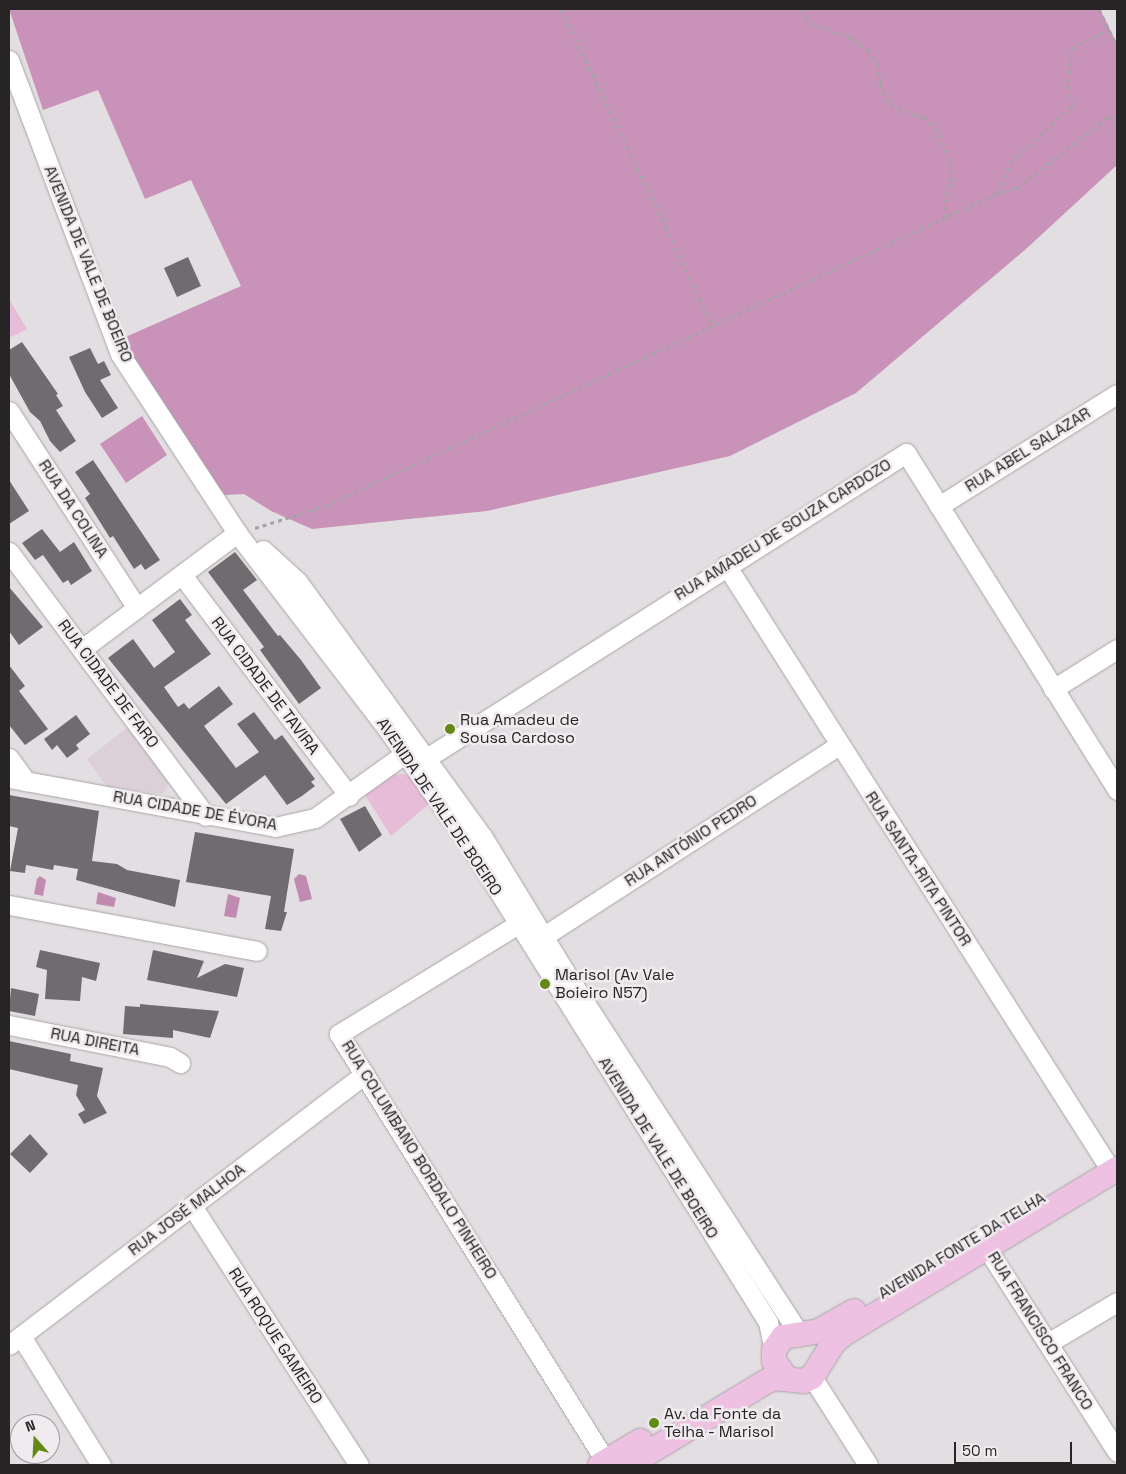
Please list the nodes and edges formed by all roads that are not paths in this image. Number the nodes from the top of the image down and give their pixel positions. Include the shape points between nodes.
1 (9, 60) edge
2 (1117, 394) edge
3 (9, 411) edge
4 (939, 506) junction
5 (237, 533) junction
6 (9, 552) edge
7 (726, 564) junction
8 (182, 575) junction
9 (137, 608) junction
10 (82, 649) junction
11 (1117, 649) edge
12 (1054, 689) junction
13 (840, 745) junction
14 (416, 756) junction
15 (9, 758) edge
16 (17, 779) edge
17 (1117, 790) edge
18 (349, 796) junction
19 (206, 816) junction
20 (9, 905) edge
21 (524, 920) junction
22 (536, 940) junction
23 (257, 951) dead end
24 (9, 1025) edge
25 (180, 1063) dead end
26 (365, 1074) junction
27 (1113, 1164) edge
28 (192, 1206) junction
29 (983, 1242) junction
30 (1117, 1302) edge
31 (801, 1333) junction
32 (15, 1340) edge
33 (1048, 1343) junction
34 (774, 1352) junction
35 (817, 1370) junction
36 (786, 1378) junction
37 (1117, 1452) edge
38 (610, 1464) edge
39 (101, 1465) edge
40 (358, 1465) edge
41 (868, 1465) edge

1 - 5 street, AVENIDA DE VALE DE BOEIRO via 120,354
2 - 4 street, RUA ABEL SALAZAR
3 - 9 street, RUA DA COLINA
4 - 7 street, RUA AMADEU DE SOUZA CARDOZO via 906,453
4 - 12 street, RUA AMADEU DE SOUZA CARDOZO
5 - 8 street
5 - 14 street, AVENIDA DE VALE DE BOEIRO
6 - 10 street, RUA CIDADE DE FARO
7 - 13 street, RUA SANTA-RITA PINTOR
7 - 14 street, RUA AMADEU DE SOUZA CARDOZO
8 - 9 street
8 - 18 street, RUA CIDADE DE TAVIRA
9 - 10 street
10 - 19 street, RUA CIDADE DE FARO
11 - 12 street
12 - 17 street, RUA AMADEU DE SOUZA CARDOZO
13 - 22 street, RUA ANTÓNIO PEDRO
13 - 27 street, RUA SANTA-RITA PINTOR
14 - 18 street, RUA CIDADE DE ÉVORA
14 - 21 street, AVENIDA DE VALE DE BOEIRO via 469,844
15 - 16 street
16 - 19 street, RUA CIDADE DE ÉVORA
18 - 19 street, RUA CIDADE DE ÉVORA via 315,818 288,826 263,826
20 - 23 street
21 - 22 street, AVENIDA DE VALE DE BOEIRO
21 - 26 street, RUA COLUMBANO BORDALO PINHEIRO via 339,1034
22 - 31 street, AVENIDA DE VALE DE BOEIRO
22 - 34 street, AVENIDA DE VALE DE BOEIRO via 768,1322
24 - 25 street, RUA DIREITA via 170,1057
26 - 28 street, RUA JOSÉ MALHOA
26 - 38 street, RUA COLUMBANO BORDALO PINHEIRO
27 - 29 main road, AVENIDA FONTE DA TELHA
28 - 32 street, RUA JOSÉ MALHOA
28 - 40 street, RUA ROQUE GAMEIRO
29 - 31 main road, AVENIDA FONTE DA TELHA via 830,1325
29 - 33 street, RUA FRANCISCO FRANCO
29 - 35 main road, AVENIDA FONTE DA TELHA via 833,1343
30 - 33 street
31 - 34 main road, AVENIDA FONTE DA TELHA via 783,1337
31 - 35 main road via 819,1344
32 - 39 street
33 - 37 street, RUA FRANCISCO FRANCO
34 - 36 main road via 776,1368
34 - 38 main road, AVENIDA FONTE DA TELHA via 747,1376
35 - 36 main road via 804,1380
35 - 41 street
36 - 38 main road via 774,1378

